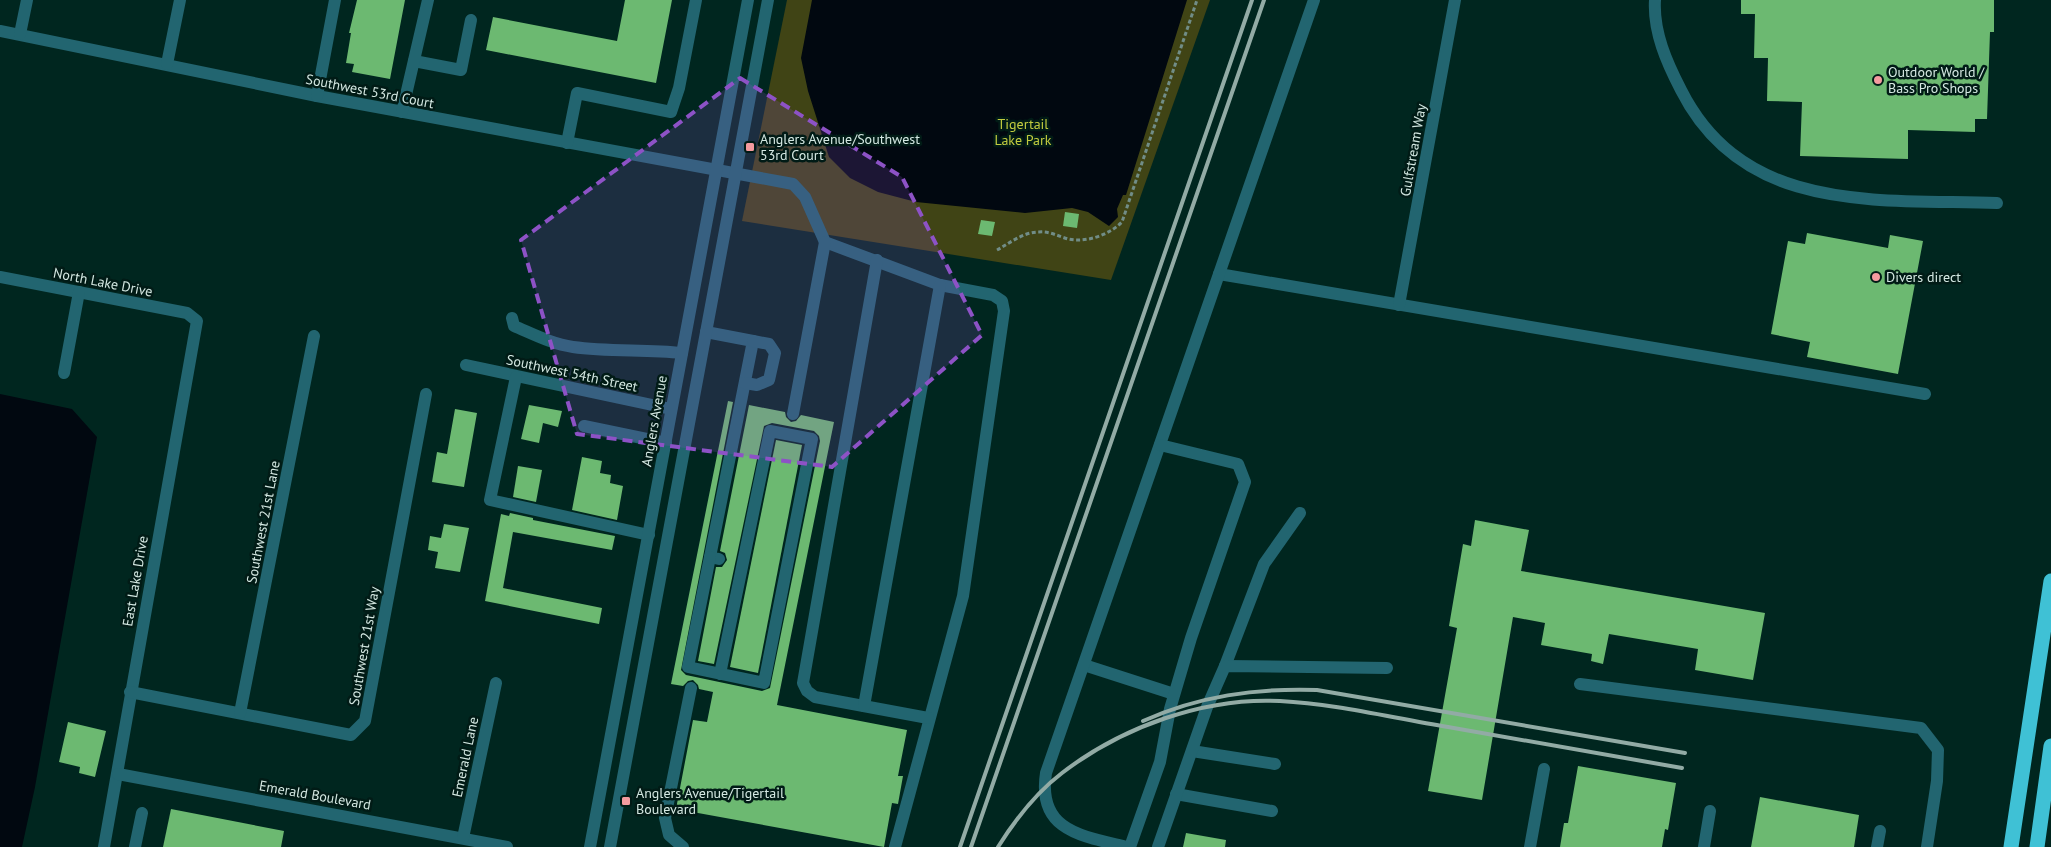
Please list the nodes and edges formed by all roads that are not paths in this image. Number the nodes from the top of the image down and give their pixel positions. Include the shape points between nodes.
1 (27, 0) edge
2 (180, 0) edge
3 (336, 0) edge
4 (428, 0) edge
5 (696, 0) edge
6 (748, 0) edge
7 (768, 0) edge
8 (1314, 0) edge
9 (1455, 0) edge
10 (1655, 0) edge
11 (471, 20) dead end
12 (0, 31) edge
13 (20, 34) junction
14 (414, 61) junction
15 (167, 64) junction
16 (317, 96) junction
17 (402, 112) junction
18 (567, 143) junction
19 (716, 171) junction
20 (736, 175) junction
21 (1997, 203) dead end
22 (825, 242) junction
23 (877, 260) junction
24 (1219, 274) junction
25 (0, 277) edge
26 (940, 285) junction
27 (79, 292) junction
28 (1399, 305) junction
29 (512, 318) dead end
30 (197, 321) joint
31 (706, 332) junction
32 (314, 336) dead end
33 (753, 341) junction
34 (682, 354) junction
35 (466, 365) dead end
36 (64, 373) dead end
37 (516, 377) junction
38 (745, 383) junction
39 (426, 394) dead end
40 (1925, 394) dead end
41 (671, 409) junction
42 (792, 414) dead end
43 (584, 426) dead end
44 (666, 443) junction
45 (1160, 445) junction
46 (1300, 513) dead end
47 (648, 535) junction
48 (2051, 581) edge
49 (1084, 665) junction
50 (1225, 666) junction
51 (1387, 668) dead end
52 (720, 674) junction
53 (496, 683) dead end
54 (1580, 684) dead end
55 (690, 688) dead end
56 (130, 692) junction
57 (1174, 694) junction
58 (864, 706) junction
59 (240, 713) junction
60 (928, 718) junction
61 (2051, 746) edge
62 (1192, 752) junction
63 (1275, 764) dead end
64 (1544, 769) dead end
65 (118, 774) junction
66 (1176, 794) junction
67 (1272, 811) dead end
68 (1710, 811) dead end
69 (2016, 812) junction
70 (142, 813) dead end
71 (1880, 831) dead end
72 (463, 838) junction
73 (104, 847) edge
74 (135, 847) edge
75 (507, 847) edge
76 (590, 847) edge
77 (610, 847) edge
78 (683, 847) edge
79 (895, 847) edge
80 (1129, 847) edge
81 (1158, 847) edge
82 (1530, 847) edge
83 (1704, 847) edge
84 (1877, 847) edge
85 (1926, 847) edge
86 (2004, 847) edge
87 (2012, 847) edge
88 (2037, 847) edge

1 - 13 street
2 - 15 street
3 - 16 street
4 - 14 street
5 - 18 street via 679,88 670,112 577,93
6 - 19 street, Anglers Avenue
7 - 20 street
8 - 24 street
9 - 28 street, Gulfstream Way
10 - 21 street via 1665,58 1689,106 1704,127 1748,165 1787,184 1836,197
11 - 14 street via 461,70
12 - 13 street, Southwest 53rd Court
13 - 15 street, Southwest 53rd Court
14 - 17 street
15 - 16 street, Southwest 53rd Court
16 - 17 street, Southwest 53rd Court
17 - 18 street, Southwest 53rd Court
18 - 19 street, Southwest 53rd Court
19 - 20 street, Southwest 53rd Court
19 - 34 street, Anglers Avenue
20 - 22 street, Southwest 53rd Court via 793,184 805,198
20 - 31 street
22 - 23 street
22 - 42 street
23 - 26 street
23 - 58 street via 803,683 807,691 816,697
24 - 28 street
24 - 45 street
25 - 27 street, North Lake Drive
26 - 58 street
26 - 60 street via 993,295 1002,300 1004,311 962,596
27 - 30 street, North Lake Drive via 187,313
27 - 36 street
28 - 40 street
29 - 34 street via 514,326 573,347
30 - 56 street, East Lake Drive
31 - 33 street
31 - 77 street
32 - 59 street, Southwest 21st Lane
33 - 38 street
33 - 38 street via 769,344 775,353 769,380 757,385
34 - 41 street, Anglers Avenue
35 - 37 street, Southwest 54th Street
37 - 41 street, Southwest 54th Street
37 - 47 street via 490,500
38 - 52 street via 714,558 688,667
39 - 59 street, Southwest 21st Way via 365,722 350,735
41 - 44 street, Anglers Avenue
43 - 44 street
44 - 47 street, Anglers Avenue
45 - 49 street
45 - 57 street via 1238,464 1245,482
46 - 50 street via 1264,564
47 - 76 street, Anglers Avenue
48 - 69 highway
49 - 57 street
49 - 80 street via 1046,773 1044,790 1051,815 1068,830
50 - 51 street
50 - 62 street
52 - 52 street via 764,683 812,439 770,431
53 - 72 street, Emerald Lane
54 - 85 street via 1921,728 1938,750 1937,781
55 - 78 street via 665,818 670,835
56 - 59 street, Southwest 21st Way
56 - 65 street, East Lake Drive
57 - 80 street via 1160,762
58 - 60 street
60 - 79 street
61 - 88 highway
62 - 63 street
62 - 66 street
64 - 82 street
65 - 72 street, Emerald Boulevard
65 - 73 street, East Lake Drive
66 - 67 street
66 - 81 street
68 - 83 street
69 - 86 highway
69 - 87 highway
70 - 74 street
71 - 84 street
72 - 75 street, Emerald Boulevard

